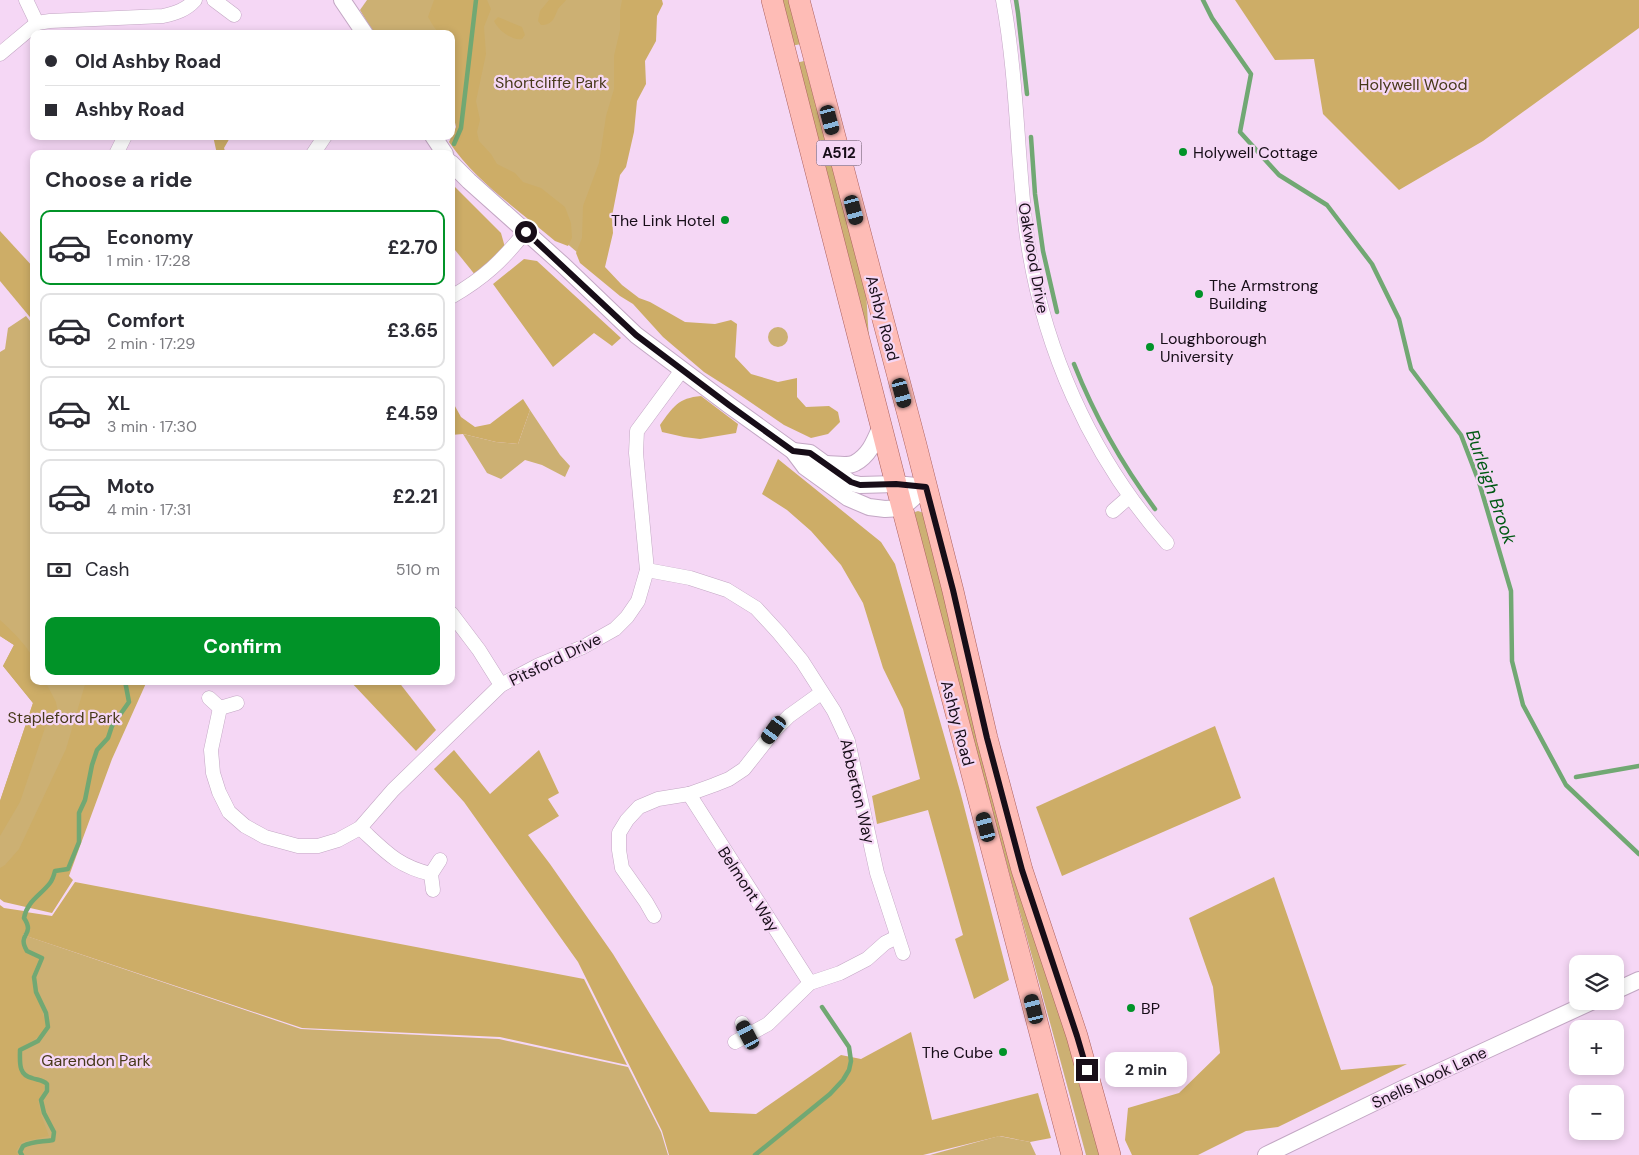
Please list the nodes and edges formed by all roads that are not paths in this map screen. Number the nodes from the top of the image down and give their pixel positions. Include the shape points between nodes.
1 (26, 0) edge
2 (195, 0) edge
3 (214, 0) edge
4 (772, 0) edge
5 (799, 0) edge
6 (1003, 0) edge
7 (344, 1) edge
8 (234, 15) dead end
9 (37, 23) junction
10 (362, 30) edge
11 (0, 54) edge
12 (455, 167) edge
13 (526, 232) junction
14 (455, 295) edge
15 (682, 370) junction
16 (881, 426) junction
17 (793, 451) junction
18 (827, 464) junction
19 (896, 484) junction
20 (926, 487) junction
21 (1129, 497) junction
22 (902, 508) junction
23 (1113, 511) dead end
24 (1166, 543) dead end
25 (647, 570) junction
26 (455, 618) edge
27 (501, 685) junction
28 (821, 693) junction
29 (209, 698) dead end
30 (238, 703) dead end
31 (220, 708) junction
32 (689, 794) junction
33 (360, 828) junction
34 (440, 860) dead end
35 (431, 874) junction
36 (433, 890) dead end
37 (654, 916) dead end
38 (897, 936) junction
39 (903, 954) dead end
40 (1639, 980) edge
41 (810, 983) junction
42 (1624, 987) edge
43 (1573, 1010) edge
44 (735, 1042) dead end
45 (1072, 1155) edge
46 (1110, 1155) edge
47 (1266, 1155) edge

1 - 9 street
2 - 9 street via 177,13 163,16
3 - 8 street
4 - 16 main road, Ashby Road / A512
5 - 20 main road, Ashby Road / A512
6 - 21 street, Oakwood Drive via 1026,230 1035,281 1051,342 1072,396
7 - 10 street
9 - 11 street
12 - 13 street
13 - 14 street via 506,256 474,284
13 - 15 street via 636,335
15 - 17 street
15 - 25 street, Pitsford Drive via 637,431 636,453
16 - 18 street via 872,448 855,463
16 - 19 main road, Ashby Road / A512
17 - 18 street via 810,453
17 - 22 street via 805,467 848,498 869,507
18 - 19 street via 860,485
19 - 20 street
19 - 22 main road, Ashby Road / A512
20 - 22 street
20 - 46 main road, Ashby Road / A512 via 1022,870 1077,1036
21 - 23 street
21 - 24 street, Oakwood Drive
22 - 45 main road, Ashby Road / A512
25 - 27 street, Pitsford Drive via 638,601 615,629
25 - 28 street, Abberton Way via 690,578 727,590 756,608 802,661
26 - 27 street
27 - 33 street, Pitsford Drive via 393,790
28 - 32 street via 774,730 744,769 729,779
28 - 38 street, Abberton Way via 834,711 848,741 876,873
29 - 31 street
30 - 31 street
31 - 33 street, Pitsford Drive via 211,750 213,773 229,812 245,826 265,838 298,846 318,846
32 - 37 street via 658,799 639,807 620,833 622,868 651,898
32 - 41 street, Belmont Way
33 - 35 street via 399,863
34 - 35 street
35 - 36 street
38 - 39 street, Abberton Way
38 - 41 street via 867,959
40 - 42 street
41 - 44 street via 768,1024 745,1029
43 - 47 street, Snells Nook Lane

